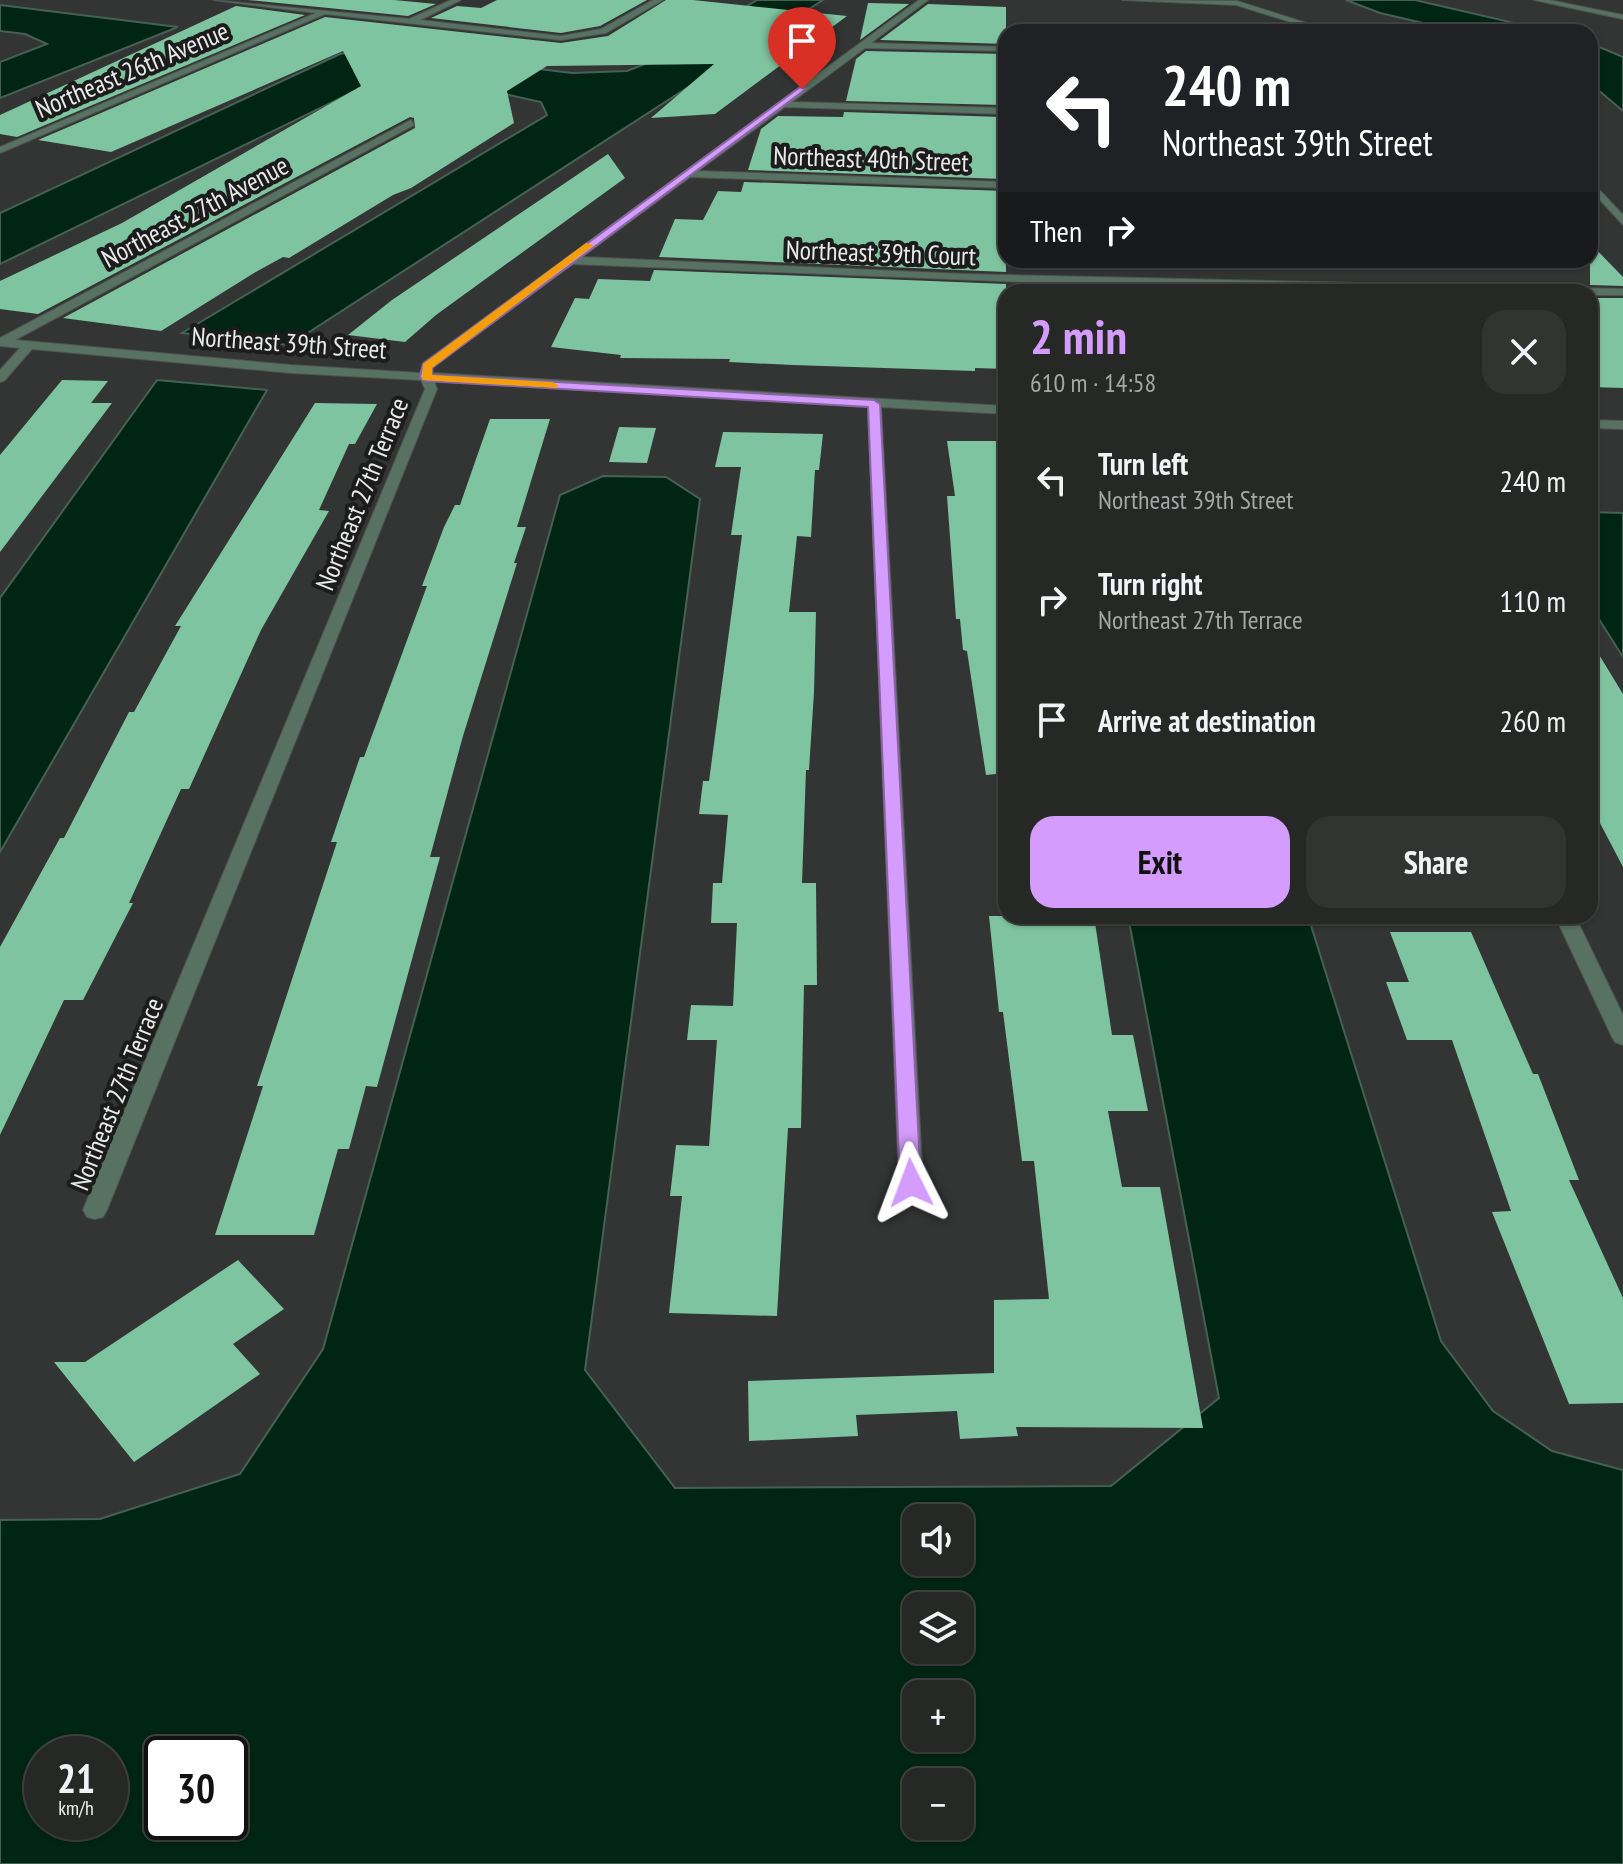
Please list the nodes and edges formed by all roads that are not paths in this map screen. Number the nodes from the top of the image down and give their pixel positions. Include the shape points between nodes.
1 (217, 0) edge
2 (457, 0) edge
3 (659, 0) edge
4 (924, 0) edge
5 (1126, 0) edge
6 (1538, 0) edge
7 (248, 2) edge
8 (325, 12) junction
9 (1623, 17) edge
10 (409, 22) junction
11 (1305, 24) edge
12 (862, 45) junction
13 (998, 49) edge
14 (783, 104) junction
15 (998, 111) edge
16 (411, 123) dead end
17 (0, 150) edge
18 (687, 174) junction
19 (998, 185) edge
20 (1598, 191) edge
21 (1598, 196) edge
22 (1603, 196) junction
23 (1623, 222) edge
24 (569, 260) junction
25 (1133, 284) edge
26 (1598, 292) edge
27 (1623, 292) edge
28 (1, 342) edge
29 (29, 345) junction
30 (0, 378) edge
31 (426, 378) junction
32 (874, 404) junction
33 (998, 410) edge
34 (1598, 424) edge
35 (1623, 425) edge
36 (1569, 924) edge
37 (1623, 1037) edge
38 (911, 1183) dead end
39 (95, 1210) dead end

1 - 7 street
2 - 10 street
3 - 10 street via 603,31 575,38
4 - 12 street, Northeast 27th Terrace
5 - 11 street via 1237,3
6 - 9 street
7 - 8 street
8 - 10 street
8 - 17 street, Northeast 26th Avenue
12 - 13 street
12 - 14 street, Northeast 27th Terrace
14 - 15 street
14 - 18 street, Northeast 27th Terrace
16 - 28 street, Northeast 27th Avenue
18 - 19 street, Northeast 40th Street
18 - 24 street, Northeast 27th Terrace
20 - 22 street
21 - 22 street
22 - 23 street
24 - 25 street, Northeast 39th Court
24 - 31 street, Northeast 27th Terrace via 427,366
26 - 27 street, Northeast 39th Court
28 - 29 street, Northeast 39th Street
29 - 30 street
29 - 31 street, Northeast 39th Street
31 - 32 street, Northeast 39th Street
31 - 39 street, Northeast 27th Terrace via 431,389
32 - 33 street, Northeast 39th Street
32 - 38 street
34 - 35 street
36 - 37 street

